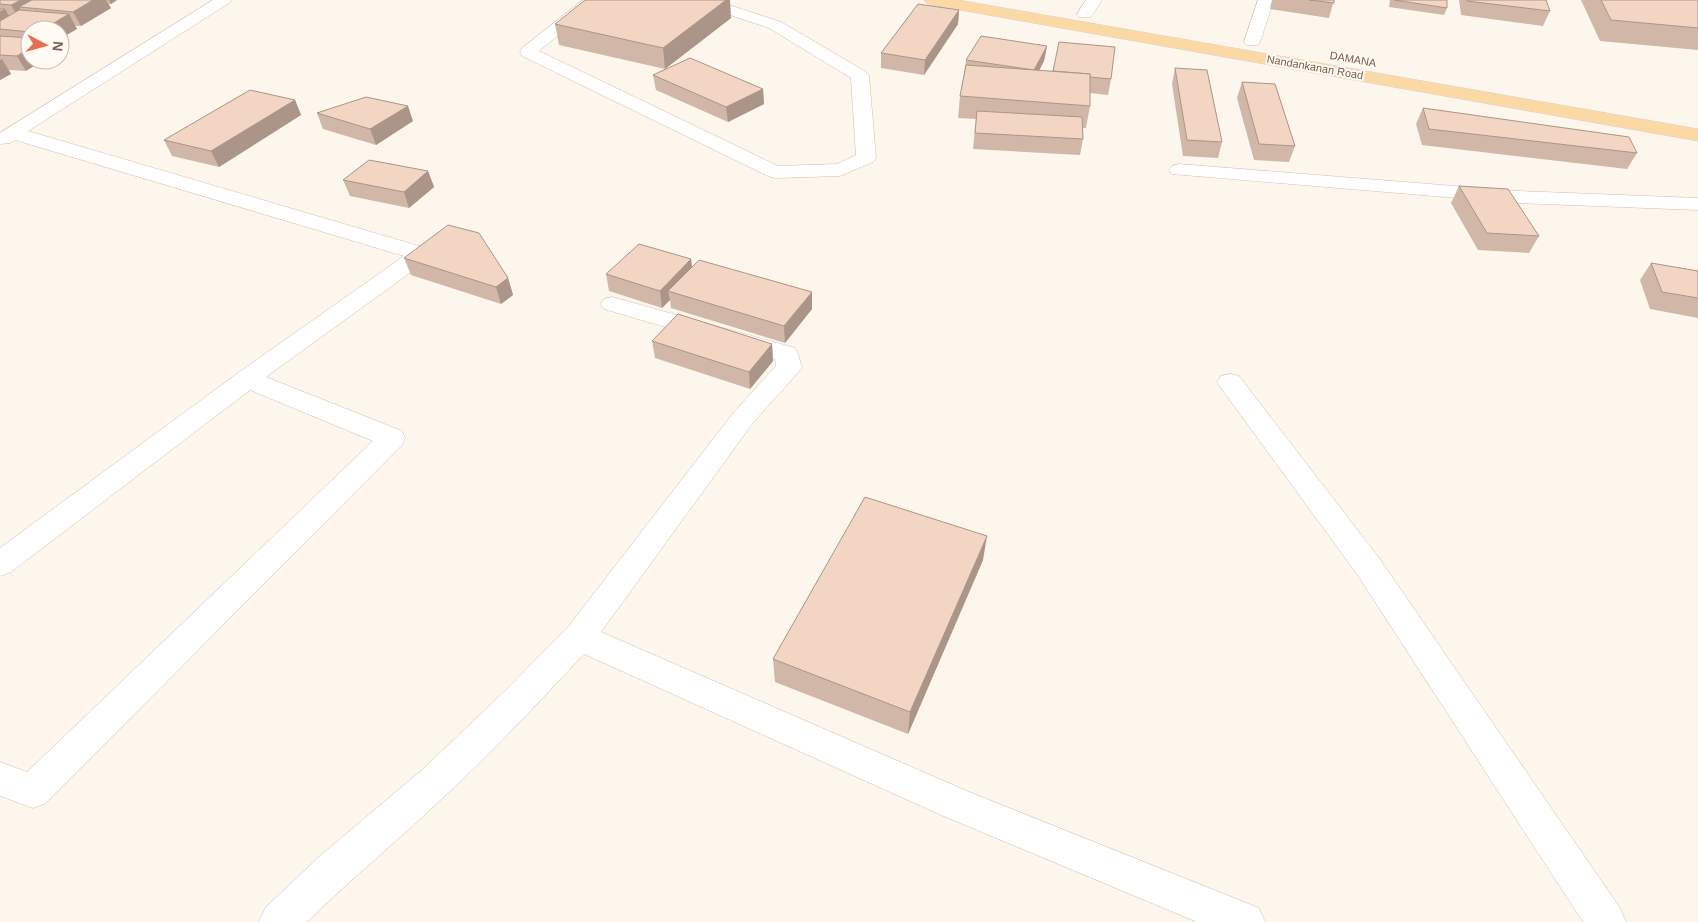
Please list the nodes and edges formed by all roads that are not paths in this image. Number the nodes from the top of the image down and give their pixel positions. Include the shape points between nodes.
1 (224, 0) edge
2 (593, 0) edge
3 (699, 0) edge
4 (932, 0) edge
5 (1008, 0) edge
6 (1266, 0) edge
7 (1090, 7) edge
8 (1252, 42) junction
9 (1679, 115) dead end
10 (1698, 135) edge
11 (6, 137) edge
12 (1179, 170) dead end
13 (1698, 204) edge
14 (612, 304) dead end
15 (247, 379) junction
16 (1230, 382) dead end
17 (0, 564) edge
18 (579, 637) junction
19 (0, 779) edge
20 (279, 922) edge
21 (1245, 922) edge
22 (1606, 922) edge

1 - 11 street
2 - 3 street via 528,52 776,172 840,170 866,158 860,76 775,25
4 - 10 main road, Nandankanan Road
5 - 7 main road, DAMANA
6 - 8 street
7 - 8 main road, DAMANA
8 - 9 main road, DAMANA
11 - 15 street via 421,254
12 - 13 street via 1517,197
14 - 18 street via 786,354 789,368 743,418
15 - 17 street
15 - 19 street via 392,438 33,791
16 - 22 street via 1368,566
18 - 20 street via 434,782 335,868
18 - 21 street via 954,803

